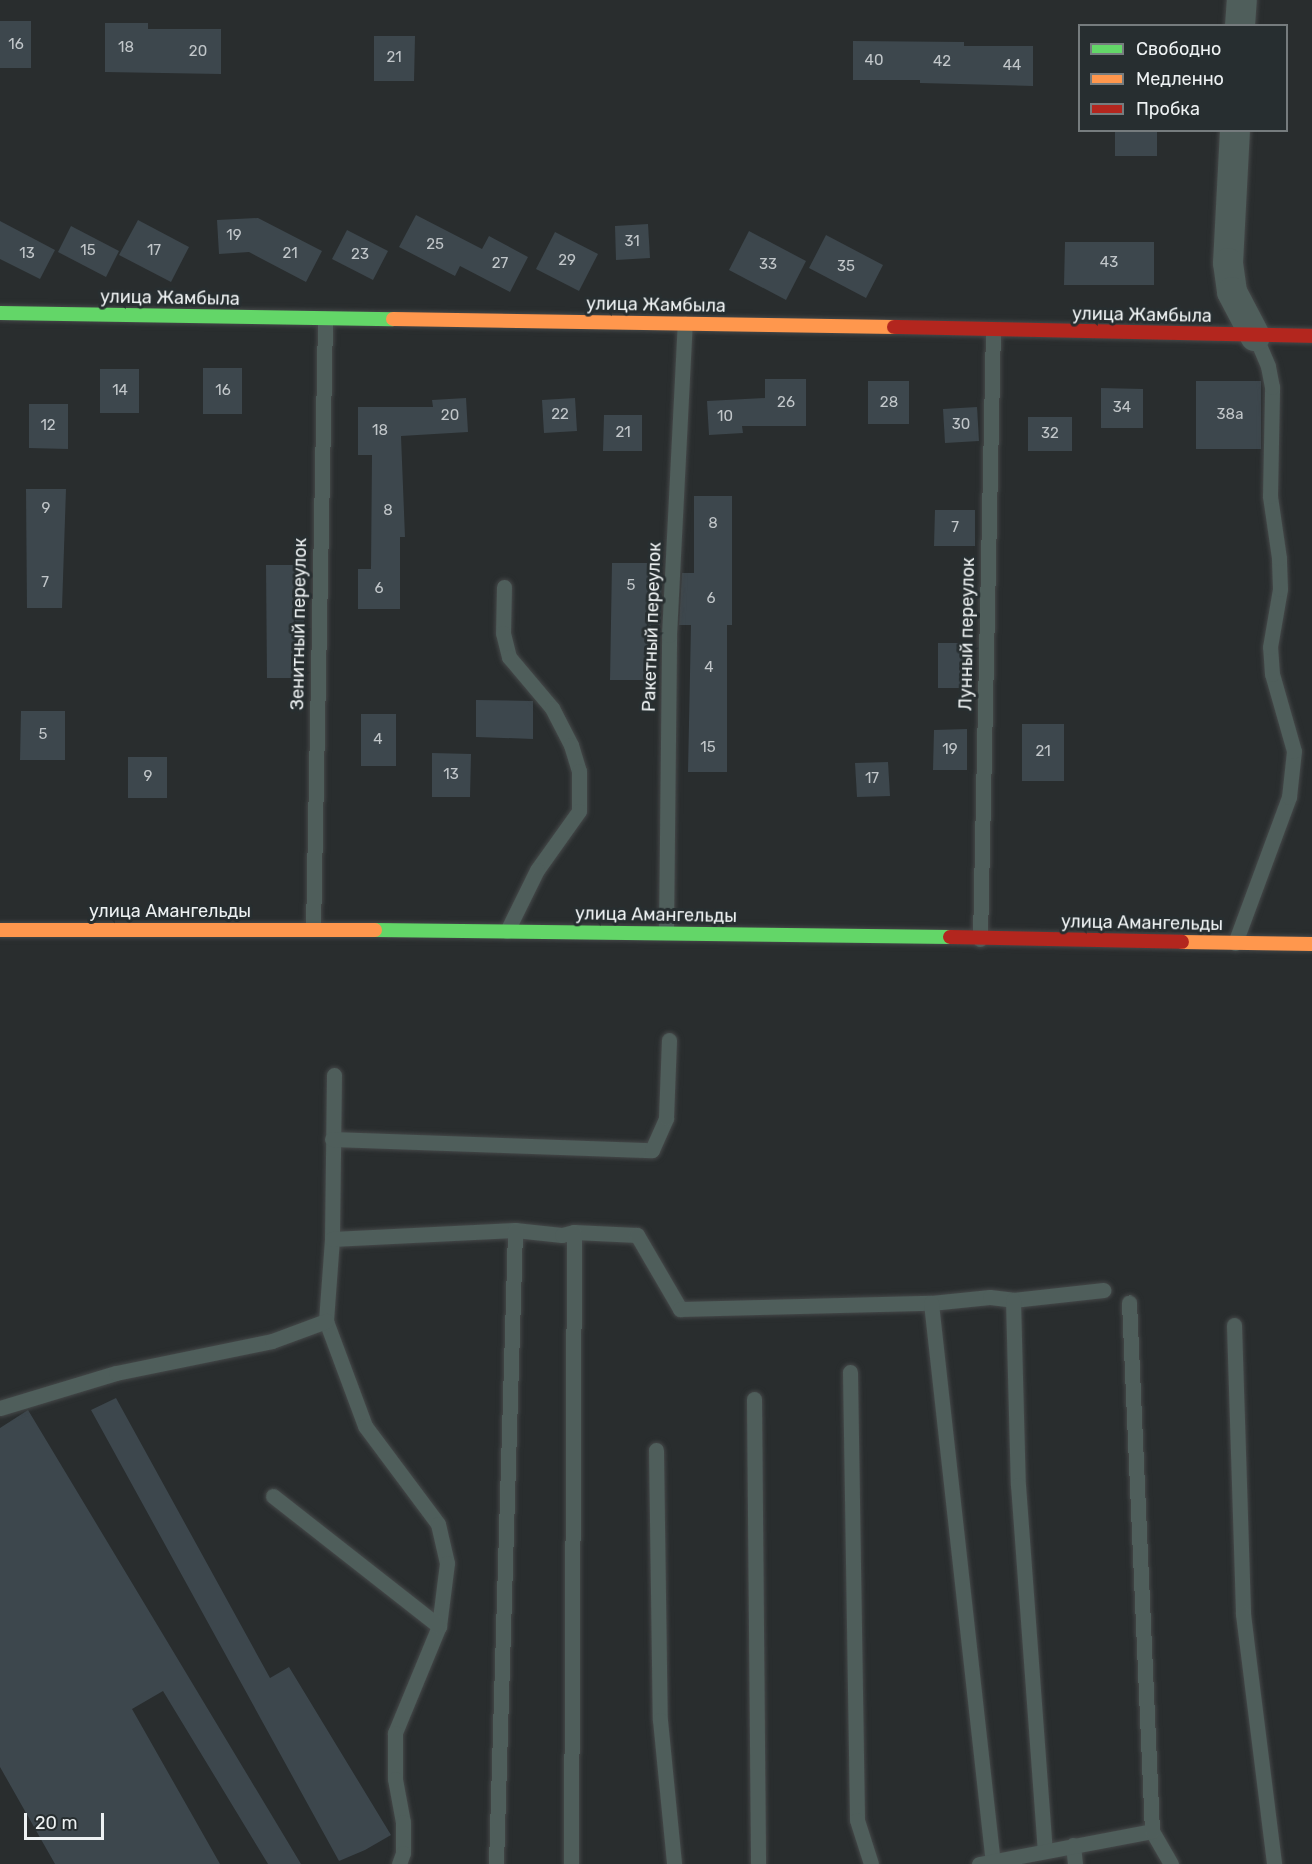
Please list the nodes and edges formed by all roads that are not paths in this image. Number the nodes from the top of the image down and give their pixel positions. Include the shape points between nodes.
1 (1242, 0) edge
2 (1240, 24) edge
3 (1235, 132) edge
4 (0, 314) edge
5 (325, 319) junction
6 (685, 323) junction
7 (993, 330) junction
8 (1256, 336) junction
9 (1312, 336) edge
10 (504, 587) dead end
11 (313, 929) junction
12 (0, 930) edge
13 (507, 931) junction
14 (666, 932) junction
15 (980, 939) junction
16 (1235, 943) junction
17 (1312, 944) edge
18 (669, 1040) dead end
19 (334, 1075) dead end
20 (332, 1139) junction
21 (515, 1230) junction
22 (574, 1232) junction
23 (332, 1239) junction
24 (1103, 1290) dead end
25 (1013, 1300) junction
26 (931, 1303) junction
27 (1130, 1303) dead end
28 (326, 1321) junction
29 (1234, 1325) dead end
30 (850, 1372) dead end
31 (754, 1399) dead end
32 (0, 1408) edge
33 (656, 1450) dead end
34 (273, 1496) dead end
35 (439, 1626) junction
36 (1152, 1830) junction
37 (1073, 1845) junction
38 (1045, 1850) junction
39 (989, 1862) edge
40 (399, 1864) edge
41 (496, 1864) edge
42 (571, 1864) edge
43 (674, 1864) edge
44 (758, 1864) edge
45 (871, 1864) edge
46 (1075, 1864) edge
47 (1171, 1864) edge
48 (1274, 1864) edge

1 - 2 street
3 - 8 street via 1228,263 1232,292
4 - 5 street, улица Жамбыла
5 - 6 street, улица Жамбыла
5 - 11 lane, Зенитный переулок
6 - 7 street, улица Жамбыла
6 - 14 lane, Ракетный переулок via 669,635
7 - 8 street, улица Жамбыла
7 - 15 lane, Лунный переулок
8 - 9 street, улица Жамбыла
8 - 16 lane via 1272,387 1270,496 1280,589 1270,647 1272,674 1294,751 1289,796
10 - 13 lane via 503,633 509,657 552,708 579,771 579,811 537,870
11 - 12 street, улица Амангельды
11 - 13 street, улица Амангельды
13 - 14 street, улица Амангельды
14 - 15 street, улица Амангельды
15 - 16 street, улица Амангельды
16 - 17 street, улица Амангельды
18 - 20 lane via 666,1118 652,1150
19 - 20 lane
20 - 23 lane
21 - 22 lane via 562,1235
21 - 23 lane
21 - 41 lane
22 - 26 lane via 637,1235 680,1309
22 - 42 lane
23 - 28 lane
24 - 25 lane
25 - 26 lane via 990,1297
25 - 38 lane via 1018,1485
26 - 39 lane
27 - 36 lane
28 - 32 lane via 272,1341 116,1373
28 - 35 lane via 365,1426 438,1524 447,1563
29 - 48 lane via 1243,1614
30 - 45 lane via 857,1820
31 - 44 lane
33 - 43 lane via 660,1720
34 - 35 lane
35 - 40 lane via 395,1733 395,1779 403,1822
36 - 37 lane
36 - 47 lane
37 - 38 lane
37 - 46 lane
38 - 39 lane

